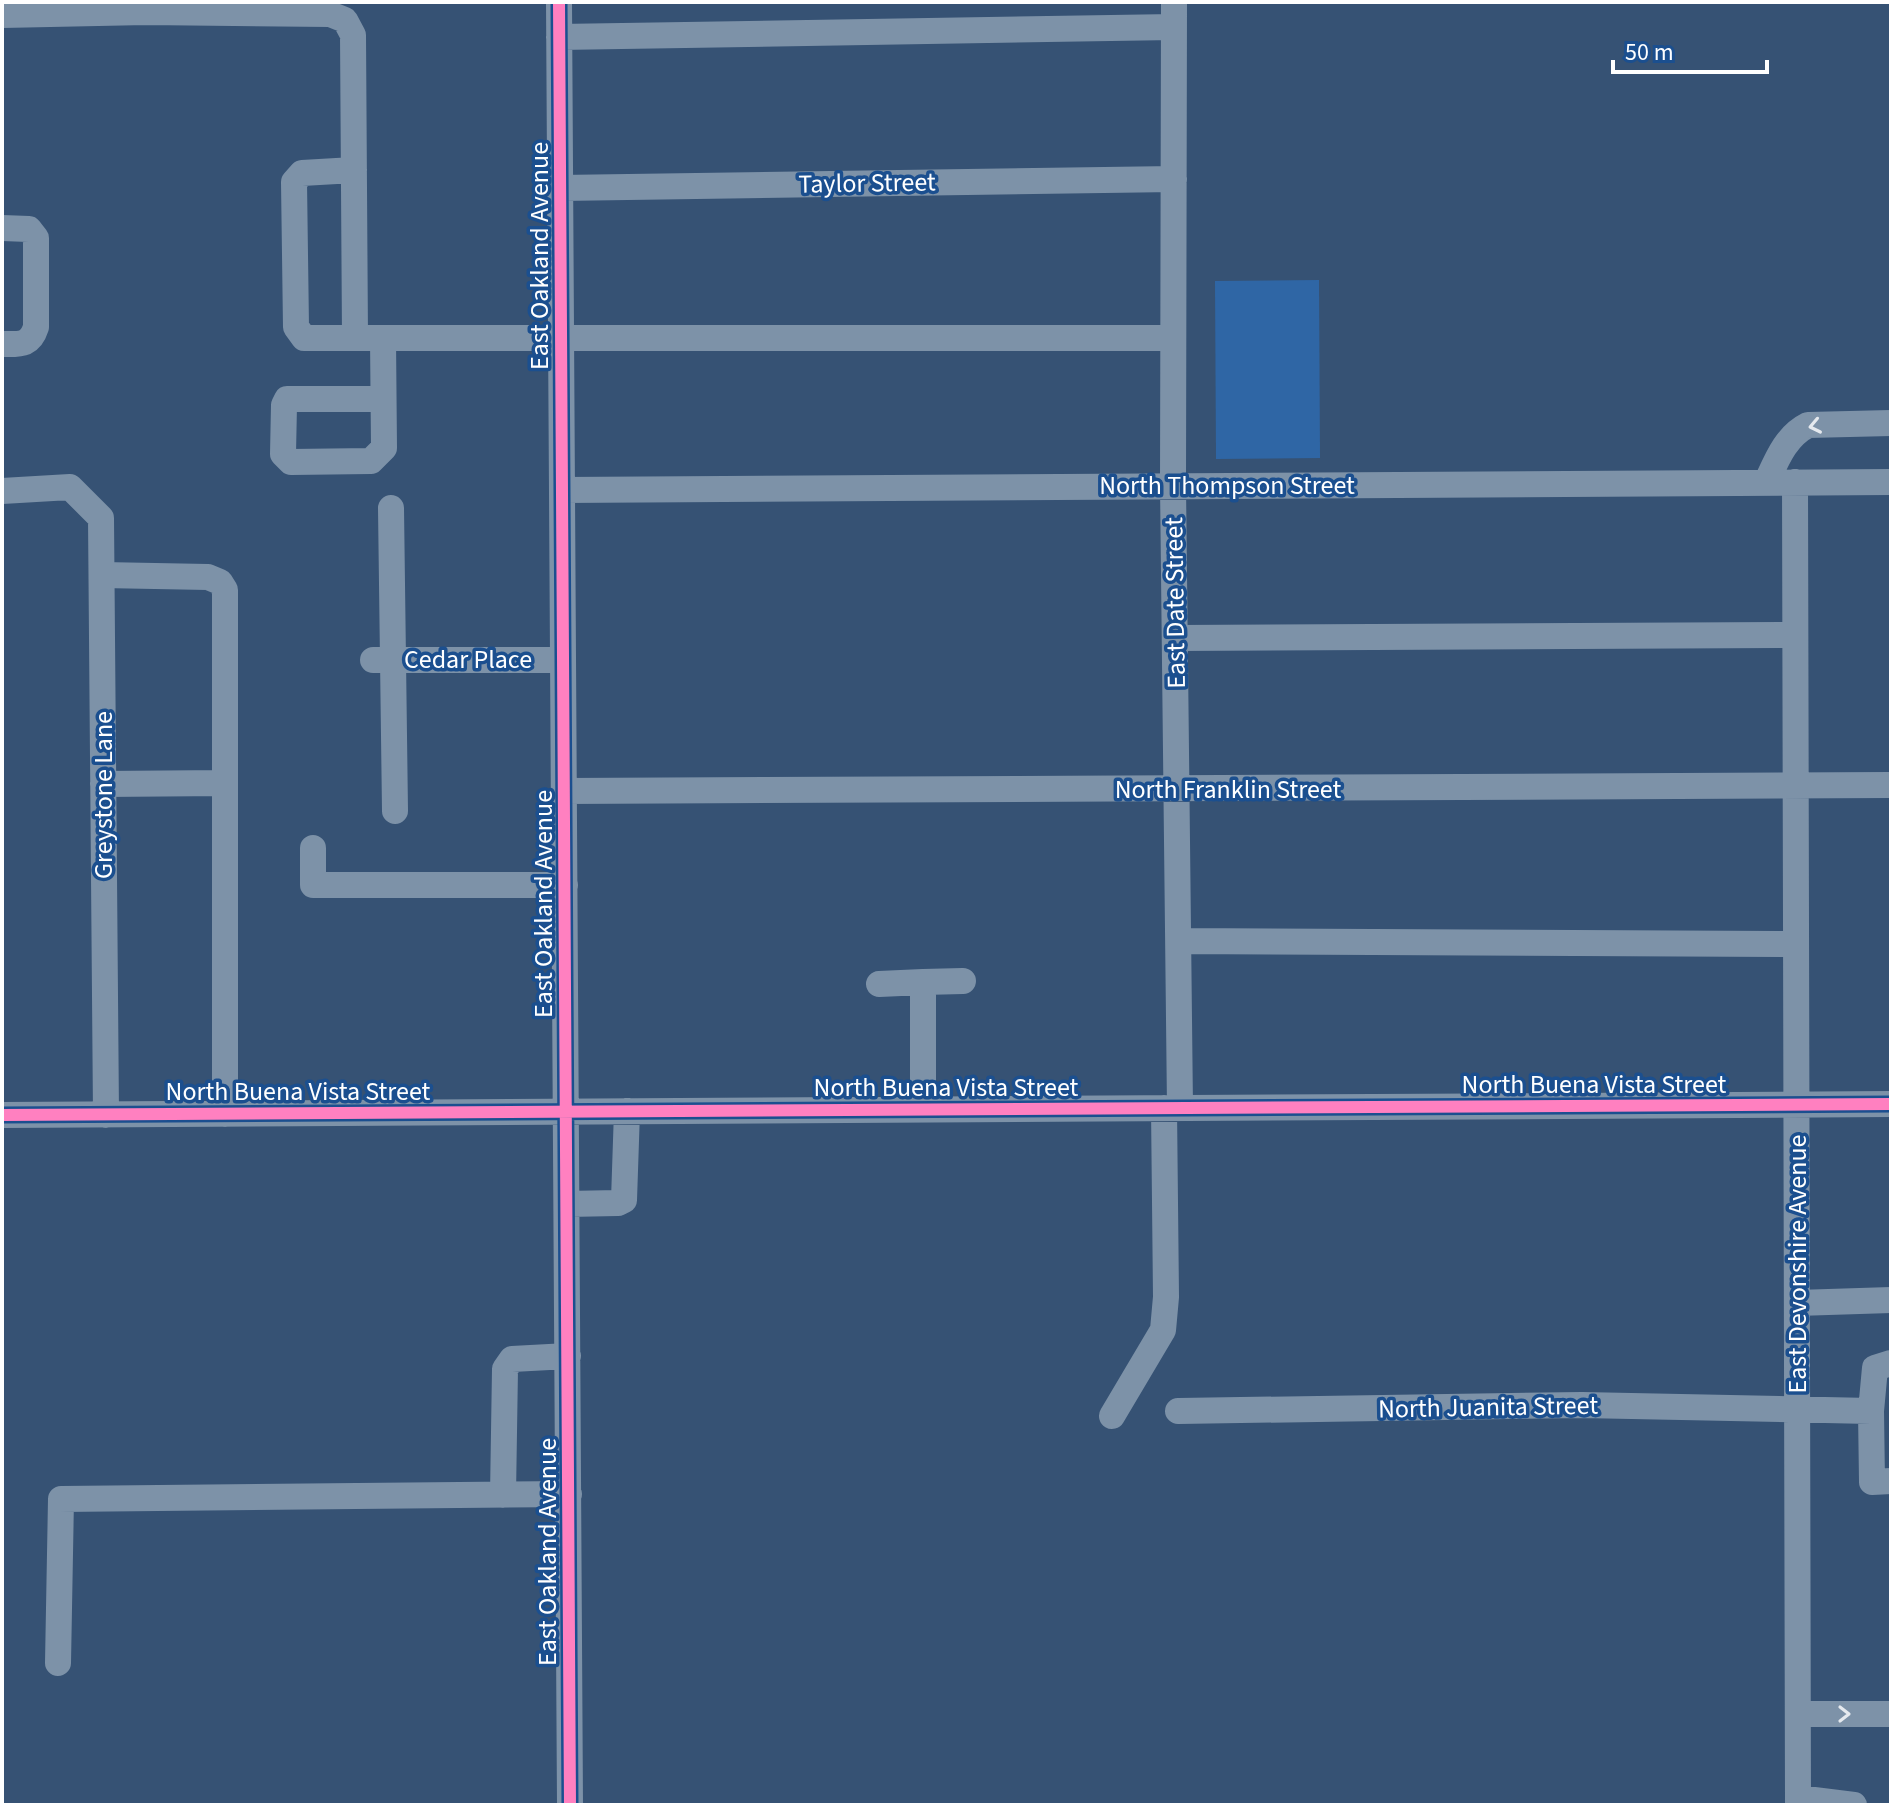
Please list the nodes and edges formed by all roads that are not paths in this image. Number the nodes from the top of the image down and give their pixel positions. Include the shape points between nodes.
1 (559, 2) edge
2 (146, 7) edge
3 (1174, 14) edge
4 (2, 15) edge
5 (559, 37) junction
6 (354, 170) junction
7 (1174, 179) junction
8 (560, 188) junction
9 (2, 228) edge
10 (355, 338) junction
11 (383, 338) junction
12 (561, 338) junction
13 (1173, 338) junction
14 (2, 344) edge
15 (383, 399) dead end
16 (1891, 423) edge
17 (1767, 481) junction
18 (1795, 482) junction
19 (1891, 482) edge
20 (1173, 485) junction
21 (562, 490) junction
22 (2, 491) edge
23 (391, 508) dead end
24 (102, 575) junction
25 (1795, 635) junction
26 (1176, 638) junction
27 (383, 659) junction
28 (563, 660) junction
29 (225, 783) junction
30 (103, 784) junction
31 (1796, 785) junction
32 (1891, 785) edge
33 (1178, 790) junction
34 (564, 791) junction
35 (395, 811) dead end
36 (313, 848) dead end
37 (565, 885) junction
38 (1179, 941) junction
39 (1796, 944) junction
40 (963, 981) dead end
41 (923, 982) junction
42 (879, 984) dead end
43 (1797, 1104) junction
44 (1891, 1104) edge
45 (1172, 1108) junction
46 (923, 1109) junction
47 (627, 1111) junction
48 (566, 1112) junction
49 (225, 1114) junction
50 (2, 1115) edge
51 (106, 1115) junction
52 (567, 1204) junction
53 (1891, 1300) edge
54 (1797, 1303) junction
55 (568, 1356) junction
56 (1891, 1363) edge
57 (1797, 1409) junction
58 (1178, 1411) dead end
59 (1871, 1411) junction
60 (1112, 1416) dead end
61 (1891, 1481) edge
62 (569, 1494) junction
63 (503, 1495) junction
64 (58, 1663) dead end
65 (1798, 1714) junction
66 (1891, 1714) edge
67 (1798, 1801) edge
68 (570, 1805) edge
69 (1854, 1805) edge

1 - 5 street, East Oakland Avenue
2 - 4 street
2 - 6 street via 330,14 345,20 353,35
3 - 5 street
3 - 7 street, East Date Street
5 - 8 street, East Oakland Avenue
6 - 10 street
6 - 10 street via 302,173 294,182 296,327 304,338
7 - 8 street, Taylor Street
7 - 13 street, East Date Street
8 - 12 street, East Oakland Avenue
9 - 14 street via 29,229 36,238 36,327 25,344
10 - 11 street
11 - 12 street
11 - 15 street
12 - 13 street
12 - 21 street, East Oakland Avenue
13 - 20 street, East Date Street
16 -> 17 street via 1808,425 1780,452
17 - 18 street, North Thompson Street
17 - 20 street, North Thompson Street
18 - 19 street, North Thompson Street
18 - 25 street, East Devonshire Avenue
20 - 21 street, North Thompson Street
20 - 26 street, East Date Street
21 - 28 street, East Oakland Avenue
22 - 24 street, Greystone Lane via 70,487 101,518
23 - 27 street
24 - 29 street via 208,577 225,590
24 - 30 street, Greystone Lane
25 - 26 street
25 - 31 street, East Devonshire Avenue
26 - 33 street, East Date Street
27 - 28 street, Cedar Place
27 - 35 street
28 - 34 street, East Oakland Avenue
29 - 30 street
29 - 49 street
30 - 51 street, Greystone Lane
31 - 32 street, North Franklin Street
31 - 33 street, North Franklin Street
31 - 39 street, East Devonshire Avenue
33 - 34 street, North Franklin Street
33 - 38 street, East Date Street
34 - 37 street, East Oakland Avenue
36 - 37 street via 313,885
37 - 48 street, East Oakland Avenue
38 - 39 street
38 - 45 street, East Date Street
39 - 43 street, East Devonshire Avenue
40 - 41 street
41 - 42 street
41 - 46 street
43 - 44 street, North Buena Vista Street
43 - 45 street, North Buena Vista Street
43 - 54 street, East Devonshire Avenue
45 - 46 street, North Buena Vista Street
45 - 60 street, East Date Street via 1163,1330
46 - 47 street, North Buena Vista Street
47 - 48 street, North Buena Vista Street
47 - 52 street via 624,1200
48 - 49 street, North Buena Vista Street
48 - 52 street, East Oakland Avenue
49 - 51 street, North Buena Vista Street
50 - 51 street, North Buena Vista Street
52 - 55 street, East Oakland Avenue
53 - 54 street
54 - 57 street, East Devonshire Avenue
55 - 62 street, East Oakland Avenue
55 - 63 street via 512,1359 505,1369
56 - 59 street via 1875,1368
57 - 58 street, North Juanita Street via 1582,1405
57 - 59 street, North Juanita Street
57 - 65 street, East Devonshire Avenue
59 - 61 street via 1872,1482
62 - 63 street
62 - 68 street, East Oakland Avenue
63 - 64 street via 61,1499
65 -> 66 street
65 - 67 street, East Devonshire Avenue
67 - 69 street

